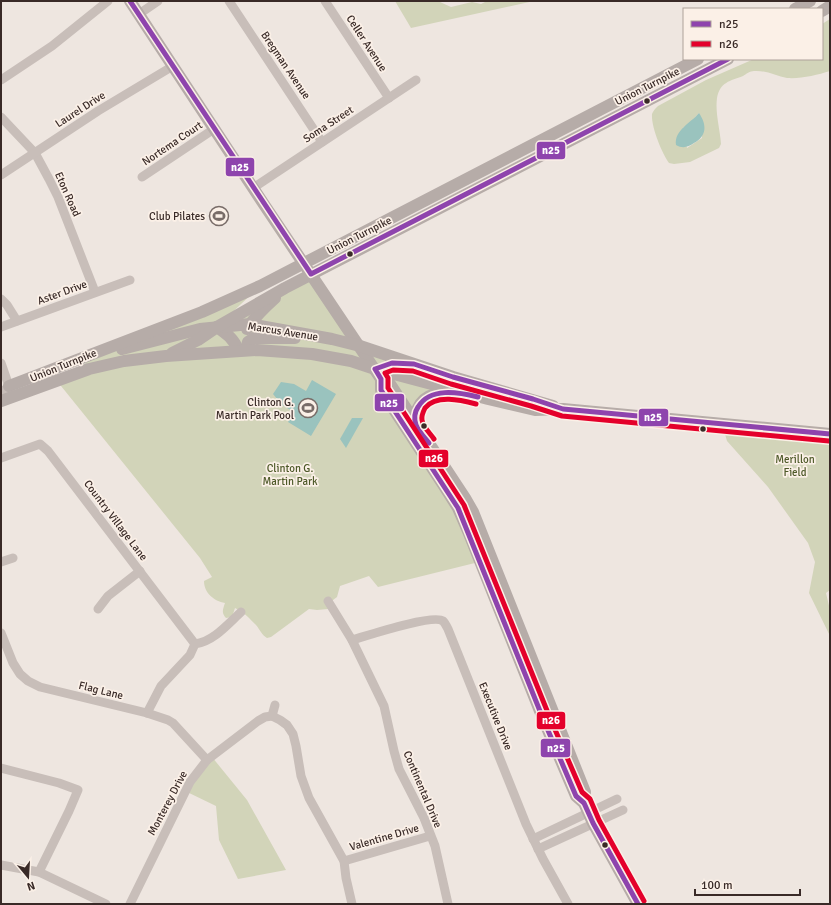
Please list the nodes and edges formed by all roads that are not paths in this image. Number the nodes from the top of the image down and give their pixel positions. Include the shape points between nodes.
1 (108, 1) edge
2 (130, 1) edge
3 (158, 1) edge
4 (229, 1) edge
5 (325, 1) edge
6 (810, 1) edge
7 (797, 8) edge
8 (139, 14) junction
9 (696, 60) edge
10 (726, 60) edge
11 (173, 66) junction
12 (1, 80) edge
13 (416, 80) dead end
14 (625, 97) junction
15 (389, 98) junction
16 (632, 109) junction
17 (1, 117) edge
18 (214, 129) junction
19 (322, 142) junction
20 (35, 153) junction
21 (1, 176) edge
22 (142, 177) dead end
23 (253, 188) junction
24 (304, 263) junction
25 (311, 274) junction
26 (130, 280) dead end
27 (294, 282) junction
28 (95, 292) junction
29 (236, 296) junction
30 (1, 299) edge
31 (17, 321) junction
32 (250, 324) junction
33 (1, 327) edge
34 (217, 327) junction
35 (332, 339) junction
36 (360, 346) junction
37 (242, 350) junction
38 (166, 356) junction
39 (1, 362) edge
40 (414, 364) junction
41 (378, 374) junction
42 (459, 392) junction
43 (4, 393) edge
44 (563, 409) junction
45 (414, 422) junction
46 (830, 434) edge
47 (1, 458) edge
48 (13, 558) dead end
49 (1, 562) edge
50 (140, 571) junction
51 (328, 601) dead end
52 (98, 609) dead end
53 (241, 612) dead end
54 (1, 633) edge
55 (352, 640) junction
56 (195, 644) junction
57 (274, 705) dead end
58 (147, 713) junction
59 (272, 716) junction
60 (207, 760) junction
61 (1, 768) edge
62 (618, 799) dead end
63 (623, 810) dead end
64 (588, 813) junction
65 (430, 836) junction
66 (533, 839) junction
67 (538, 849) junction
68 (344, 860) junction
69 (1, 865) edge
70 (39, 872) junction
71 (106, 904) edge
72 (130, 904) edge
73 (352, 904) edge
74 (448, 904) edge
75 (568, 904) edge
76 (638, 904) edge

1 - 12 street via 52,46
2 - 8 main road
3 - 8 street
4 - 19 street, Bregman Avenue
5 - 15 street, Celler Avenue
6 - 7 main road
8 - 11 main road
9 - 14 main road, Union Turnpike
10 - 16 main road, Union Turnpike
11 - 18 main road
11 - 20 street, Laurel Drive
13 - 15 street, Soma Street
14 - 16 street
14 - 24 main road, Union Turnpike
15 - 19 street, Soma Street
16 - 25 main road, Union Turnpike
17 - 20 street, Eton Road
18 - 22 street, Nortema Court
18 - 23 main road
19 - 23 street, Soma Street
20 - 21 street, Laurel Drive
20 - 28 street, Eton Road via 58,197
23 - 24 main road
24 - 25 main road
24 - 29 main road, Union Turnpike
25 - 27 main road, Union Turnpike
25 - 36 main road
26 - 28 street, Aster Drive
27 - 32 main road
27 - 34 main road, Union Turnpike
28 - 31 street, Aster Drive
29 - 34 main road via 236,306
29 - 43 main road, Union Turnpike
30 - 31 street
31 - 33 street, Aster Drive
32 - 34 main road, Marcus Avenue
32 - 35 main road, Marcus Avenue
32 - 37 main road
34 - 37 main road via 231,336
34 - 38 main road, Union Turnpike
34 - 43 main road, Marcus Avenue via 113,351
35 - 36 main road, Marcus Avenue
35 - 37 main road via 257,337 250,340
36 - 40 main road, Marcus Avenue
36 - 41 main road
37 - 38 main road, Marcus Avenue
37 - 41 main road, Marcus Avenue via 312,354 351,361
38 - 43 main road, Marcus Avenue via 124,361
39 - 43 street
40 - 41 main road via 392,363
40 - 44 main road, Marcus Avenue
41 - 42 main road, Marcus Avenue
41 - 45 main road via 390,384
41 - 64 main road via 381,390 458,508 576,796
42 - 44 main road, Marcus Avenue via 535,410
42 - 45 main road via 429,396 422,401 415,413
44 - 46 main road, Marcus Avenue
45 - 64 main road via 473,512 584,792
47 - 50 street, Country Village Lane via 40,444
48 - 49 street
50 - 52 street via 108,596
50 - 56 street, Country Village Lane
51 - 55 street, Continental Drive
53 - 56 street via 206,642
54 - 58 street, Flag Lane via 13,663 28,681 50,690
55 - 65 street, Continental Drive via 384,706 399,768 424,818
55 - 66 street, Executive Drive via 407,624 436,619 443,621
56 - 58 street via 190,655 161,686
57 - 59 street
58 - 60 street, Flag Lane via 173,723
59 - 60 street, Monterey Drive via 258,721
59 - 68 street via 287,725 292,734 301,776 309,798
60 - 72 street, Monterey Drive via 190,782
61 - 70 street via 78,790
62 - 64 street
63 - 64 street
64 - 66 street
64 - 67 street
64 - 76 main road
65 - 68 street, Valentine Drive
65 - 74 street, Continental Drive via 438,855
66 - 67 street, Executive Drive
67 - 75 street, Executive Drive
68 - 73 street
69 - 70 street
70 - 71 street

